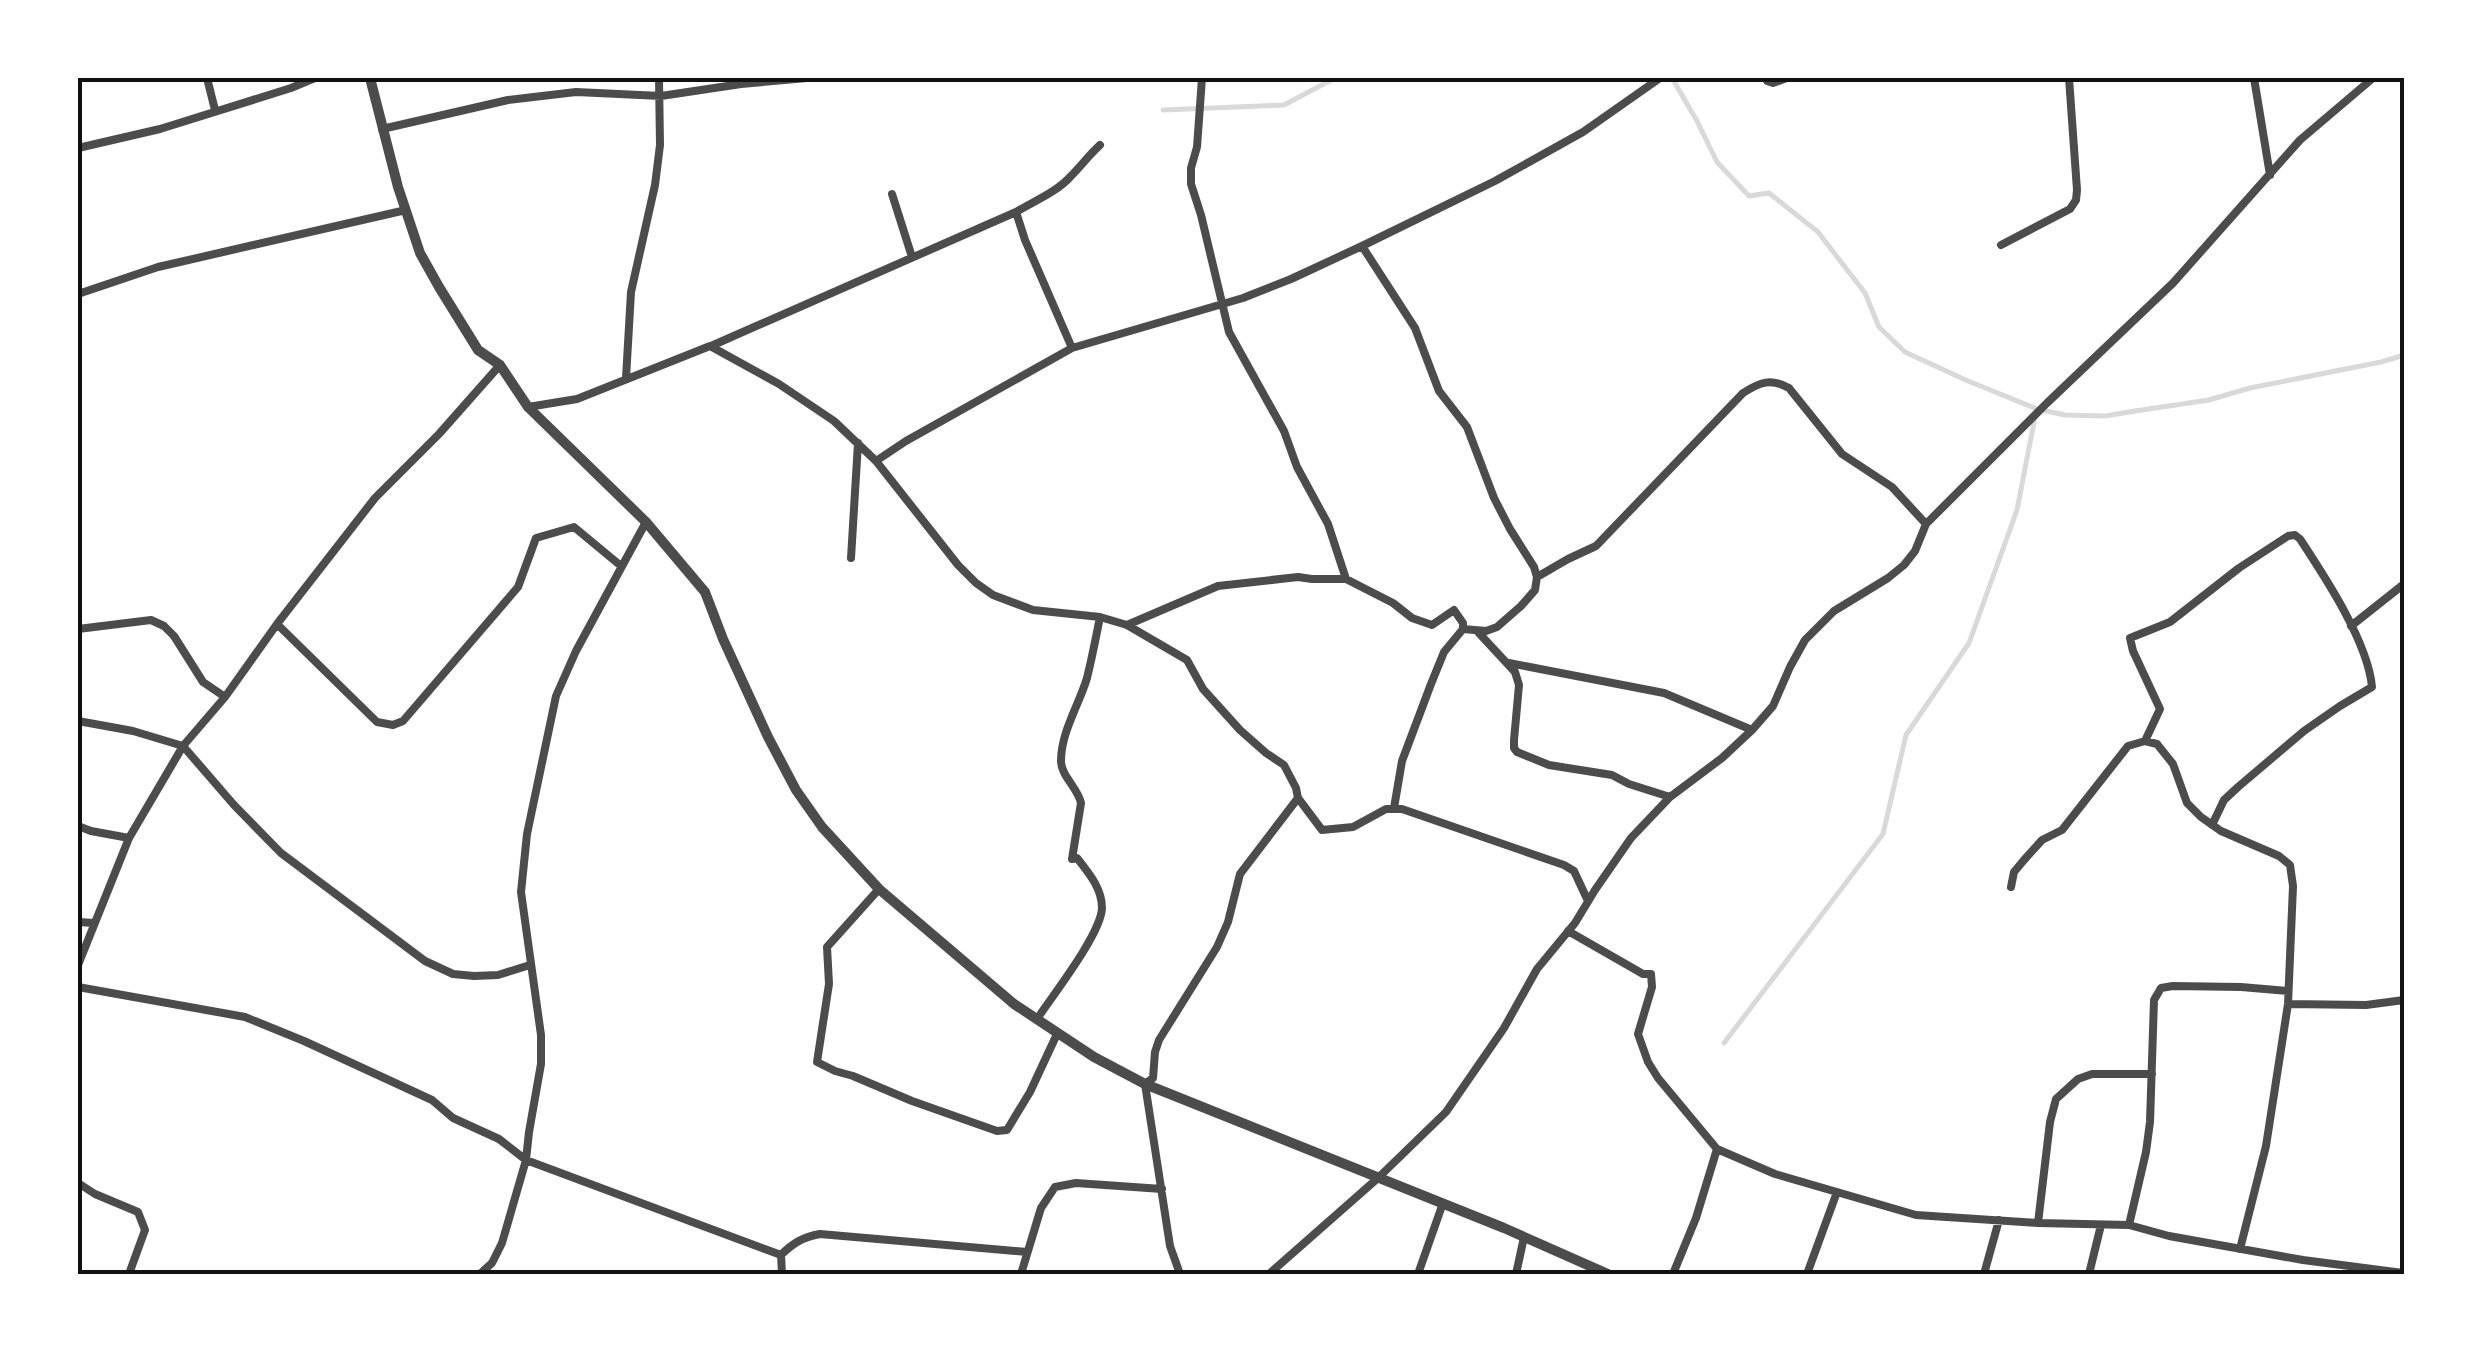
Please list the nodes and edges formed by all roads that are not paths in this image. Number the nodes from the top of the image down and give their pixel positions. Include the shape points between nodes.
1 (207, 78) edge
2 (315, 78) edge
3 (370, 78) edge
4 (659, 78) edge
5 (808, 78) edge
6 (1202, 78) edge
7 (1660, 78) edge
8 (1766, 78) edge
9 (1787, 78) edge
10 (2069, 78) edge
11 (2254, 78) edge
12 (2373, 78) edge
13 (661, 96) junction
14 (215, 110) junction
15 (382, 128) junction
16 (1100, 145) dead end
17 (78, 148) edge
18 (2270, 175) junction
19 (892, 194) dead end
20 (406, 210) junction
21 (1016, 212) junction
22 (2001, 245) dead end
23 (1362, 246) junction
24 (912, 257) junction
25 (78, 294) edge
26 (1222, 305) junction
27 (710, 346) junction
28 (1072, 348) junction
29 (500, 366) junction
30 (626, 378) junction
31 (528, 407) junction
32 (858, 442) junction
33 (876, 460) junction
34 (646, 522) junction
35 (1926, 524) junction
36 (851, 558) dead end
37 (621, 566) junction
38 (1537, 578) junction
39 (1346, 579) junction
40 (2404, 584) edge
41 (1100, 617) junction
42 (277, 624) junction
43 (1127, 625) junction
44 (2351, 626) junction
45 (78, 629) edge
46 (1463, 629) junction
47 (1477, 630) junction
48 (1509, 664) junction
49 (225, 697) junction
50 (78, 721) edge
51 (1752, 730) junction
52 (2145, 741) junction
53 (183, 746) junction
54 (1298, 798) junction
55 (1670, 798) junction
56 (1394, 808) junction
57 (2212, 825) junction
58 (78, 826) edge
59 (129, 838) junction
60 (2011, 887) dead end
61 (879, 889) junction
62 (1588, 901) junction
63 (78, 922) edge
64 (94, 923) junction
65 (1568, 931) junction
66 (78, 965) edge
67 (530, 965) junction
68 (78, 987) edge
69 (2288, 992) junction
70 (2404, 1000) edge
71 (2288, 1004) junction
72 (1037, 1019) junction
73 (1057, 1034) junction
74 (2152, 1074) junction
75 (1145, 1084) junction
76 (1717, 1149) junction
77 (526, 1160) junction
78 (1378, 1178) junction
79 (78, 1183) edge
80 (1162, 1189) junction
81 (1838, 1192) junction
82 (1443, 1203) junction
83 (2000, 1220) junction
84 (2038, 1223) junction
85 (2101, 1225) junction
86 (2129, 1225) junction
87 (1524, 1237) junction
88 (2240, 1248) junction
89 (1027, 1252) junction
90 (781, 1255) junction
91 (2404, 1273) edge
92 (129, 1274) edge
93 (480, 1274) edge
94 (782, 1274) edge
95 (1020, 1274) edge
96 (1180, 1274) edge
97 (1269, 1274) edge
98 (1418, 1274) edge
99 (1516, 1274) edge
100 (1608, 1274) edge
101 (1673, 1274) edge
102 (1807, 1274) edge
103 (1984, 1274) edge
104 (2089, 1274) edge

1 - 14 street
2 - 14 street
3 - 15 street
4 - 13 street
5 - 13 street
6 - 26 street via 1191,184
7 - 23 street via 1583,132
8 - 9 street
10 - 22 street via 2076,200
11 - 18 street
12 - 18 street
13 - 15 street via 576,92
13 - 30 street via 656,185 630,292
14 - 17 street
15 - 20 street
16 - 21 street via 1056,189
18 - 35 street via 2173,283
19 - 24 street
20 - 25 street via 158,267
20 - 29 street via 442,294 478,350
21 - 24 street
21 - 28 street
23 - 26 street
23 - 38 street via 1415,328 1439,391 1467,427 1494,498
24 - 27 street
26 - 28 street
26 - 39 street via 1229,332 1328,524
27 - 30 street
27 - 32 street via 779,384
28 - 33 street
29 - 31 street
29 - 42 street via 375,498
30 - 31 street via 576,399
31 - 34 street
32 - 33 street
32 - 36 street
33 - 41 street via 958,564 992,595 1033,610
34 - 37 street
34 - 61 street via 705,592 796,790
35 - 38 street via 1892,488 1842,454 1788,388 1764,382 1743,393 1596,546
35 - 51 street via 1904,565 1805,640 1773,706
37 - 42 street via 574,528 536,538 518,588 393,725 376,722
37 - 67 street via 556,696 541,758 521,892
38 - 47 street via 1521,606 1497,626
39 - 43 street via 1298,576 1218,586
39 - 46 street via 1432,625 1454,610
40 - 44 street
41 - 43 street
41 - 72 street via 1061,760 1081,803 1072,859 1090,873 1101,896 1100,917
42 - 49 street
43 - 54 street via 1187,660 1240,730 1284,765
44 - 52 street via 2300,539 2288,536 2170,622 2130,638 2160,709
44 - 57 street via 2372,687 2304,731 2238,787
45 - 49 street via 151,620 164,626 203,682
46 - 47 street
46 - 56 street via 1431,684 1402,761
47 - 48 street
48 - 51 street via 1664,694
48 - 55 street via 1519,685 1517,752 1549,765 1612,775
49 - 53 street
50 - 53 street
51 - 55 street
52 - 57 street via 2157,744 2173,764 2186,804
52 - 60 street via 2128,746 2062,830 2042,840 2014,872
53 - 59 street
53 - 67 street via 281,852 425,961 474,976
54 - 56 street via 1322,830
54 - 75 street via 1240,874 1217,947 1159,1040 1153,1078
55 - 62 street via 1631,838
56 - 62 street via 1564,865 1574,870
57 - 69 street via 2290,865
58 - 59 street
59 - 64 street
61 - 72 street
61 - 73 street via 827,947 829,984 817,1062 1008,1130
62 - 65 street
63 - 64 street
64 - 66 street
65 - 76 street via 1652,974 1638,1034 1648,1062
65 - 78 street via 1446,1112
67 - 77 street via 541,1064
68 - 77 street via 245,1017 432,1100
69 - 71 street
69 - 74 street via 2162,988 2154,1000
70 - 71 street
71 - 88 street via 2266,1146
72 - 73 street
73 - 75 street
74 - 84 street via 2092,1074 2056,1100
74 - 86 street via 2146,1152
75 - 78 street
75 - 80 street
76 - 81 street
76 - 101 street
77 - 90 street
77 - 93 street via 502,1243
78 - 82 street
78 - 97 street
79 - 92 street via 138,1212 145,1230
80 - 89 street via 1054,1187
80 - 96 street
81 - 83 street via 1916,1215
81 - 102 street
82 - 87 street
82 - 98 street
83 - 84 street
83 - 103 street
84 - 85 street
85 - 86 street
85 - 104 street
86 - 88 street
87 - 99 street
87 - 100 street
88 - 91 street
89 - 90 street via 820,1234
89 - 95 street
90 - 94 street

